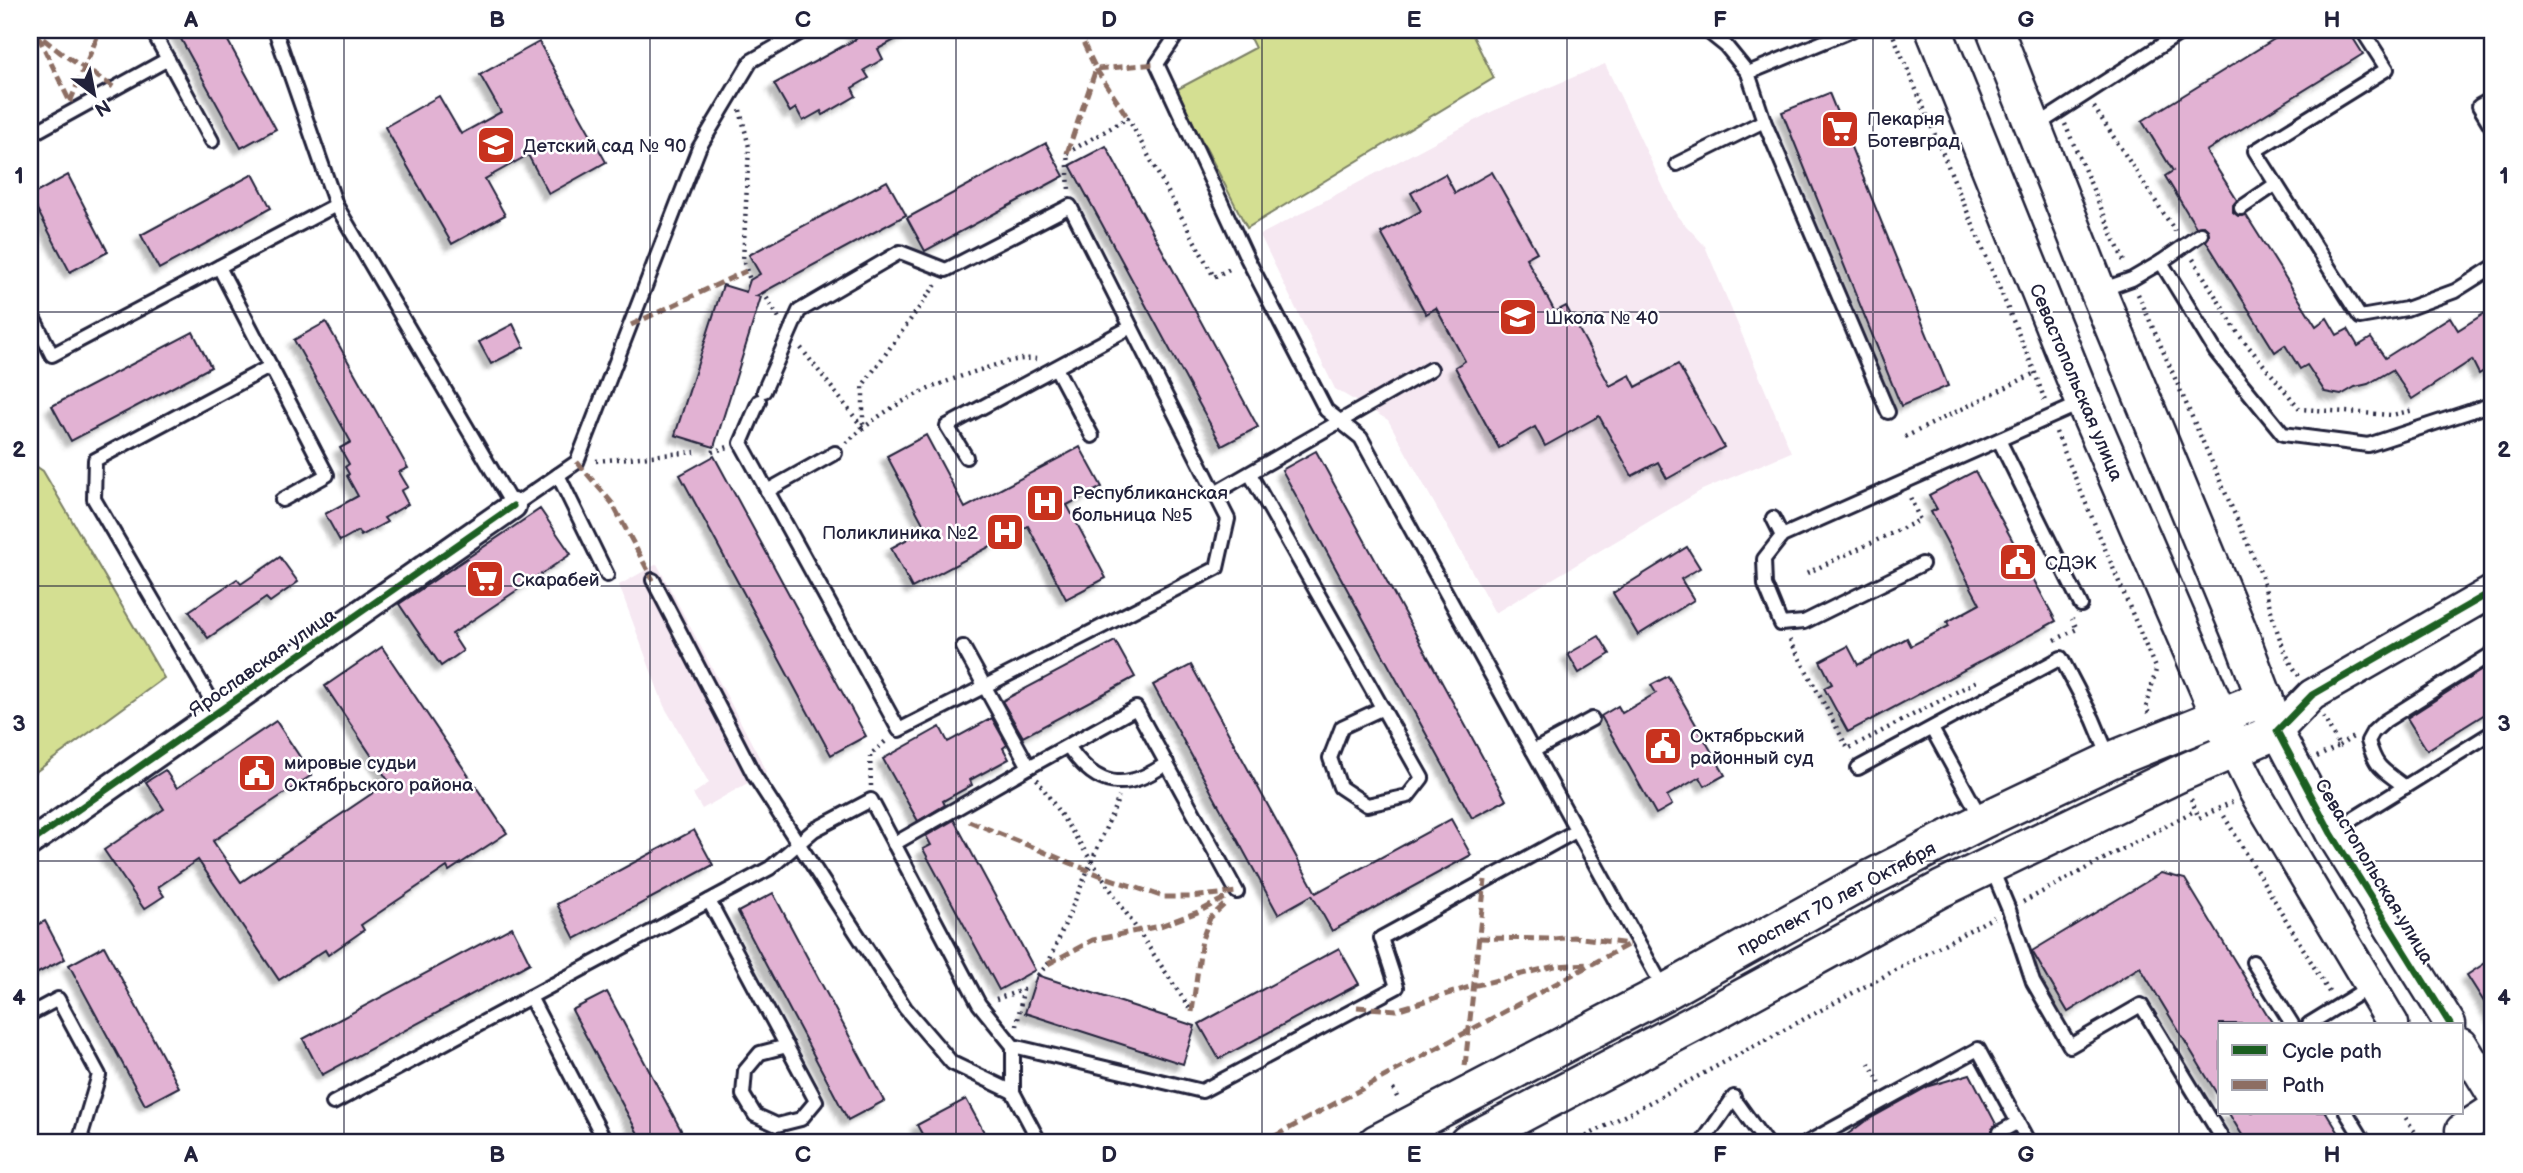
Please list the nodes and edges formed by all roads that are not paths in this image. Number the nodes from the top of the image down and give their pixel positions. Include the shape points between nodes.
1 (152, 30) edge
2 (276, 30) edge
3 (805, 30) edge
4 (1180, 30) edge
5 (1706, 30) edge
6 (1852, 30) edge
7 (1934, 30) edge
8 (1995, 30) edge
9 (2185, 30) edge
10 (2362, 30) edge
11 (168, 59) junction
12 (1748, 73) junction
13 (2493, 97) edge
14 (2047, 119) junction
15 (1764, 121) junction
16 (2493, 129) edge
17 (30, 135) edge
18 (212, 141) dead end
19 (1677, 164) dead end
20 (2276, 184) junction
21 (336, 205) junction
22 (2241, 208) dead end
23 (2201, 234) dead end
24 (2161, 262) junction
25 (219, 267) junction
26 (2493, 267) edge
27 (2098, 291) junction
28 (30, 311) edge
29 (1132, 327) junction
30 (271, 366) junction
31 (1056, 368) junction
32 (1431, 369) dead end
33 (2084, 402) junction
34 (2493, 404) edge
35 (1888, 412) dead end
36 (1342, 422) junction
37 (1092, 436) dead end
38 (1999, 440) junction
39 (835, 453) road end
40 (966, 457) dead end
41 (1250, 474) junction
42 (558, 475) junction
43 (767, 491) junction
44 (1216, 493) junction
45 (282, 500) dead end
46 (513, 506) junction
47 (1773, 518) dead end
48 (1782, 536) junction
49 (1922, 564) dead end
50 (607, 575) dead end
51 (653, 580) dead end
52 (2493, 591) edge
53 (2081, 605) dead end
54 (963, 647) dead end
55 (2493, 653) edge
56 (985, 686) junction
57 (2312, 695) junction
58 (2265, 698) junction
59 (1383, 708) junction
60 (218, 712) junction
61 (2220, 715) junction
62 (1592, 719) dead end
63 (1932, 729) junction
64 (2277, 731) junction
65 (2493, 732) edge
66 (1068, 746) junction
67 (1533, 751) junction
68 (2234, 751) junction
69 (2111, 760) junction
70 (1167, 764) junction
71 (1029, 767) junction
72 (1858, 768) dead end
73 (2406, 787) junction
74 (1982, 821) junction
75 (1576, 831) junction
76 (2331, 833) junction
77 (30, 843) edge
78 (799, 844) junction
79 (894, 844) junction
80 (1990, 864) junction
81 (1237, 892) dead end
82 (709, 901) junction
83 (2253, 962) dead end
84 (2370, 987) junction
85 (1665, 992) junction
86 (530, 997) junction
87 (30, 1014) edge
88 (1695, 1023) junction
89 (2291, 1023) edge
90 (2311, 1023) edge
91 (2392, 1023) edge
92 (2449, 1023) edge
93 (787, 1046) junction
94 (1013, 1046) junction
95 (2464, 1047) edge
96 (1013, 1092) junction
97 (2493, 1095) edge
98 (333, 1103) dead end
99 (2493, 1109) edge
100 (2347, 1114) edge
101 (2018, 1122) junction
102 (2460, 1128) edge
103 (2000, 1132) dead end
104 (1392, 1139) edge
105 (85, 1143) edge
106 (606, 1143) edge
107 (1040, 1143) edge
108 (1468, 1143) edge
109 (1702, 1143) edge
110 (1766, 1143) edge
111 (1807, 1143) edge
112 (2029, 1143) edge
113 (2225, 1143) edge
114 (2365, 1143) edge

1 - 11 lane
2 - 21 lane
3 - 42 lane via 751,61 699,148 577,462
4 - 36 lane via 1157,64 1247,258 1326,410
5 - 12 lane
6 - 12 lane
7 - 33 main road, Севастопольская улица
8 - 14 main road, Севастопольская улица
9 - 14 lane
10 - 20 lane via 2387,69 2255,151
11 - 17 lane
11 - 18 lane
12 - 15 lane
13 - 16 lane via 2479,106
14 - 27 main road, Севастопольская улица
15 - 19 lane
15 - 35 lane
20 - 22 lane
20 - 26 lane via 2360,317 2406,309 2455,291
21 - 25 lane
21 - 46 lane
23 - 24 lane
24 - 27 lane
24 - 34 lane via 2216,352 2283,434 2368,445
25 - 28 lane via 52,355
25 - 30 lane
27 - 58 main road, Севастопольская улица
29 - 31 lane
29 - 43 lane via 1070,206 946,270 900,252 799,311 741,443
29 - 44 lane
30 - 45 lane via 327,475
30 - 60 lane via 95,460 94,499
31 - 37 lane
31 - 40 lane via 947,426
32 - 36 lane
33 - 38 lane
33 - 61 main road, Севастопольская улица
36 - 41 lane
36 - 67 lane via 1361,438
38 - 48 lane
38 - 53 lane
39 - 43 lane
41 - 44 lane
41 - 59 lane
42 - 46 lane
42 - 50 lane
43 - 56 lane via 899,730
44 - 56 lane via 1228,519 1217,568
46 - 60 street, Ярославская улица
47 - 48 lane
48 - 49 lane via 1764,559 1765,586 1781,624 1804,622
51 - 78 lane via 754,775
52 - 57 street, проспект 70 лет Октября
54 - 56 lane
55 - 73 lane via 2373,732 2368,741 2376,764
56 - 71 lane
57 - 58 street, проспект 70 лет Октября
57 - 64 street, проспект 70 лет Октября
58 - 61 main road, проспект 70 лет Октября
58 - 64 main road, Севастопольская улица
59 - 59 lane via 1422,778 1408,796 1367,805 1340,787 1330,758 1342,727
60 - 77 street, Ярославская улица
61 - 68 main road, Севастопольская улица
61 - 69 main road, проспект 70 лет Октября
62 - 67 lane
63 - 69 lane via 2061,658
63 - 72 lane
63 - 74 lane
64 - 68 main road, проспект 70 лет Октября
64 - 76 street, Севастопольская улица
65 - 73 lane
66 - 70 lane via 1081,765 1101,779 1124,783 1147,777
66 - 70 lane via 1136,708
66 - 71 lane
67 - 75 lane
68 - 80 main road, проспект 70 лет Октября
68 - 84 street, Севастопольская улица
69 - 74 main road, проспект 70 лет Октября
70 - 81 lane
71 - 79 lane
73 - 76 lane
74 - 85 main road, проспект 70 лет Октября
75 - 85 lane
75 - 94 lane via 1381,938 1397,987 1202,1091
76 - 92 street, Севастопольская улица
78 - 79 lane via 814,830 871,800
78 - 82 lane via 770,868
78 - 96 lane via 905,1008 953,1063
79 - 94 lane via 979,1004
80 - 88 main road, проспект 70 лет Октября
80 - 113 lane via 2033,982 2070,1046 2141,1004
82 - 86 lane
82 - 93 lane
83 - 89 lane
84 - 90 lane
84 - 91 street, Севастопольская улица
85 - 88 main road
85 - 104 main road, проспект 70 лет Октября
86 - 98 lane
86 - 106 lane
87 - 105 lane via 58,999 99,1076 81,1135
88 - 108 main road, проспект 70 лет Октября
93 - 93 lane via 761,1053 745,1071 743,1095 755,1115 777,1125 801,1119 816,1101
94 - 96 lane
95 - 97 street
96 - 107 lane
99 - 102 street
100 - 114 lane
101 - 103 lane
101 - 111 lane via 1978,1049
101 - 112 lane
109 - 110 lane via 1736,1101

